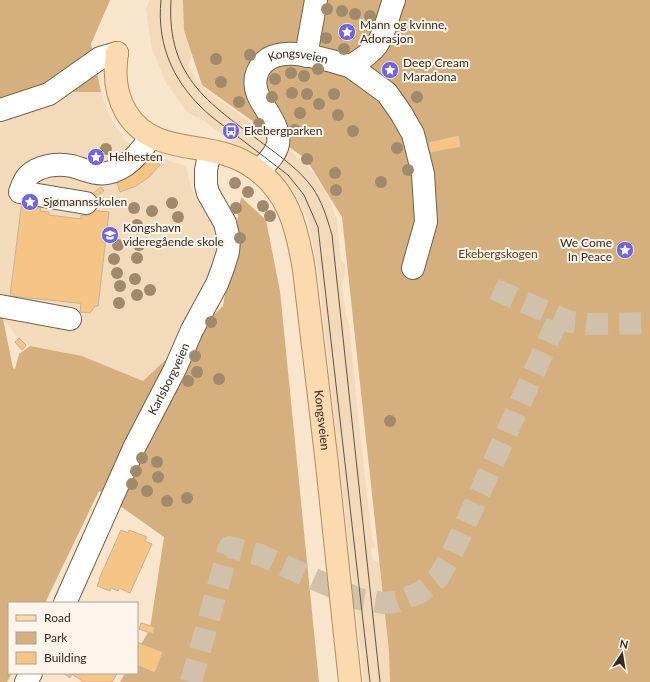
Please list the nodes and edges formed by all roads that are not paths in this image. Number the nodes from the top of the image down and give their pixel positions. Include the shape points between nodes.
1 (316, 0) edge
2 (394, 0) edge
3 (117, 53) joint
4 (306, 56) junction
5 (350, 66) junction
6 (0, 110) edge
7 (151, 137) junction
8 (210, 151) junction
9 (258, 171) junction
10 (86, 203) dead end
11 (413, 268) dead end
12 (0, 306) edge
13 (70, 319) dead end
14 (65, 602) edge
15 (350, 682) edge

1 - 4 street
2 - 5 street via 380,41 367,55
3 - 6 street via 100,58 49,94
3 - 7 main road, Kongsveien via 115,78 120,100 137,126
4 - 5 street, Kongsveien
4 - 9 street, Kongsveien via 273,56 262,64 256,74 258,96 274,124 278,138 278,146
5 - 11 street via 386,93 402,113 413,134 423,174 426,222
7 - 8 main road, Kongsveien
7 - 10 street via 130,162 115,171 99,173 66,165 45,167 28,176 20,192
8 - 9 main road, Kongsveien via 235,157
8 - 14 street, Karlsborgveien via 206,185 225,223 229,240 223,268 135,446
9 - 15 main road, Kongsveien via 278,191 287,206 301,249
12 - 13 street

